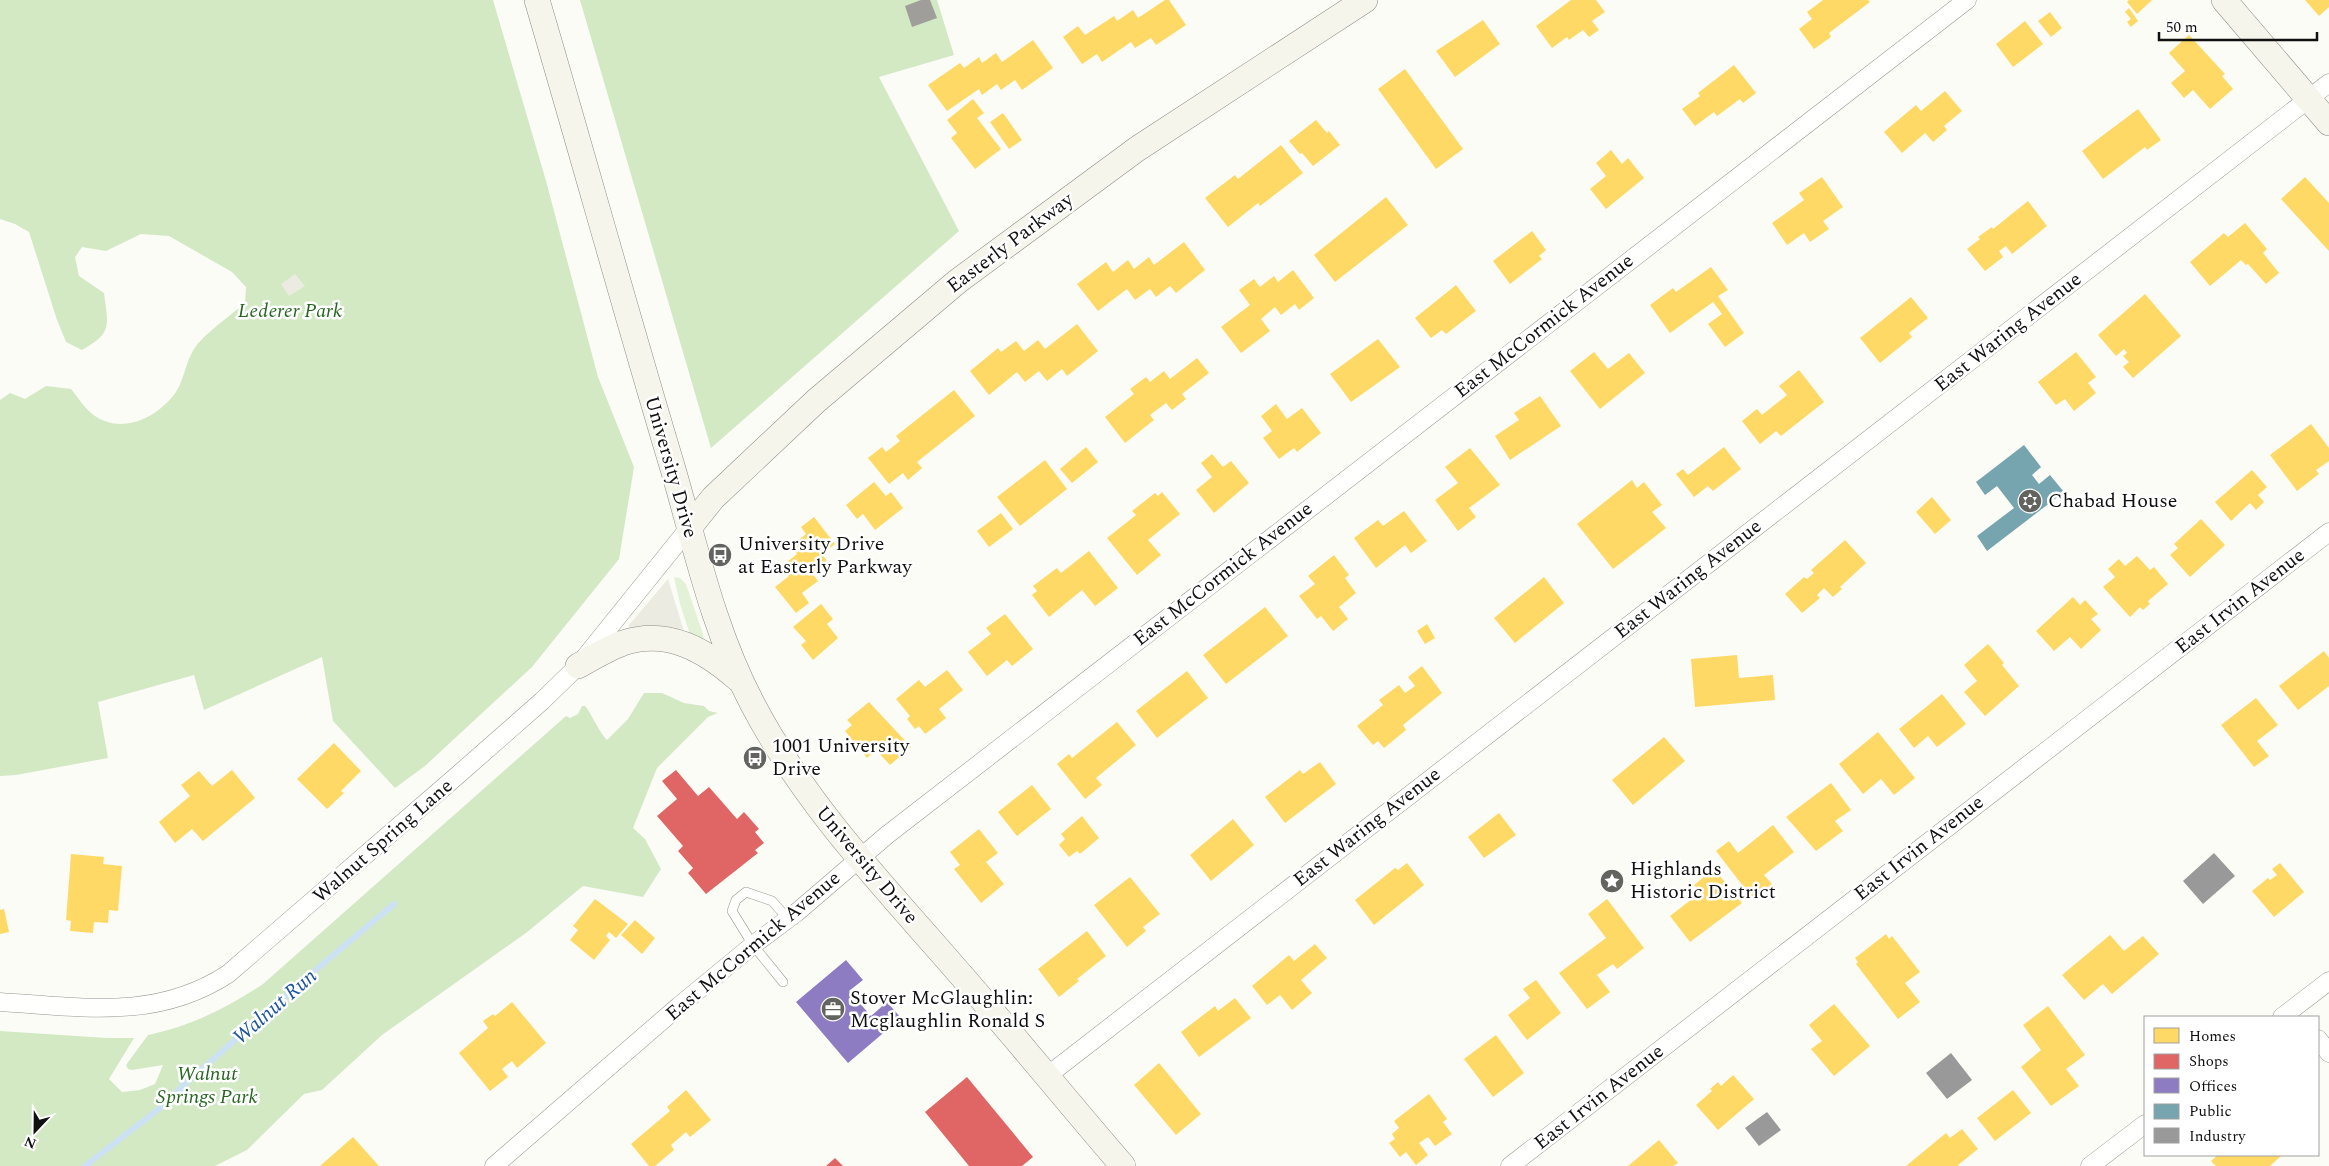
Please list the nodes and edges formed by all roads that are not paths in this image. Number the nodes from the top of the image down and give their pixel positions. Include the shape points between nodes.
1 (537, 0) edge
2 (1365, 0) edge
3 (1967, 0) edge
4 (2224, 0) edge
5 (2329, 83) edge
6 (2309, 100) junction
7 (2329, 123) edge
8 (689, 528) junction
9 (2329, 532) edge
10 (578, 666) junction
11 (742, 682) junction
12 (858, 859) junction
13 (788, 919) junction
14 (753, 945) junction
15 (2329, 981) edge
16 (782, 982) dead end
17 (0, 1002) edge
18 (2292, 1014) edge
19 (2319, 1040) edge
20 (2329, 1053) edge
21 (1046, 1076) junction
22 (2144, 1125) edge
23 (494, 1166) edge
24 (1122, 1166) edge
25 (1510, 1166) edge
26 (2090, 1166) edge

1 - 8 main road, University Drive
2 - 8 main road, Easterly Parkway via 1130,154 958,281 816,401 712,498
3 - 12 street, East McCormick Avenue via 980,761
4 - 6 main road
5 - 6 street, East Waring Avenue
6 - 7 main road
6 - 21 street, East Waring Avenue
8 - 10 street, Walnut Spring Lane
8 - 11 main road, University Drive via 715,617
9 - 25 street, East Irvin Avenue
10 - 11 main road via 624,643 663,639 705,652
10 - 17 street, Walnut Spring Lane via 424,805 216,982 172,1000 133,1008
11 - 12 main road, University Drive via 803,788
12 - 13 street, East McCormick Avenue
12 - 21 main road, University Drive
13 - 14 street, East McCormick Avenue
13 - 14 lane via 772,901 746,892 740,895 732,911
14 - 16 lane
14 - 23 street, East McCormick Avenue
15 - 18 street
19 - 20 street
21 - 24 main road, University Drive
22 - 26 street

